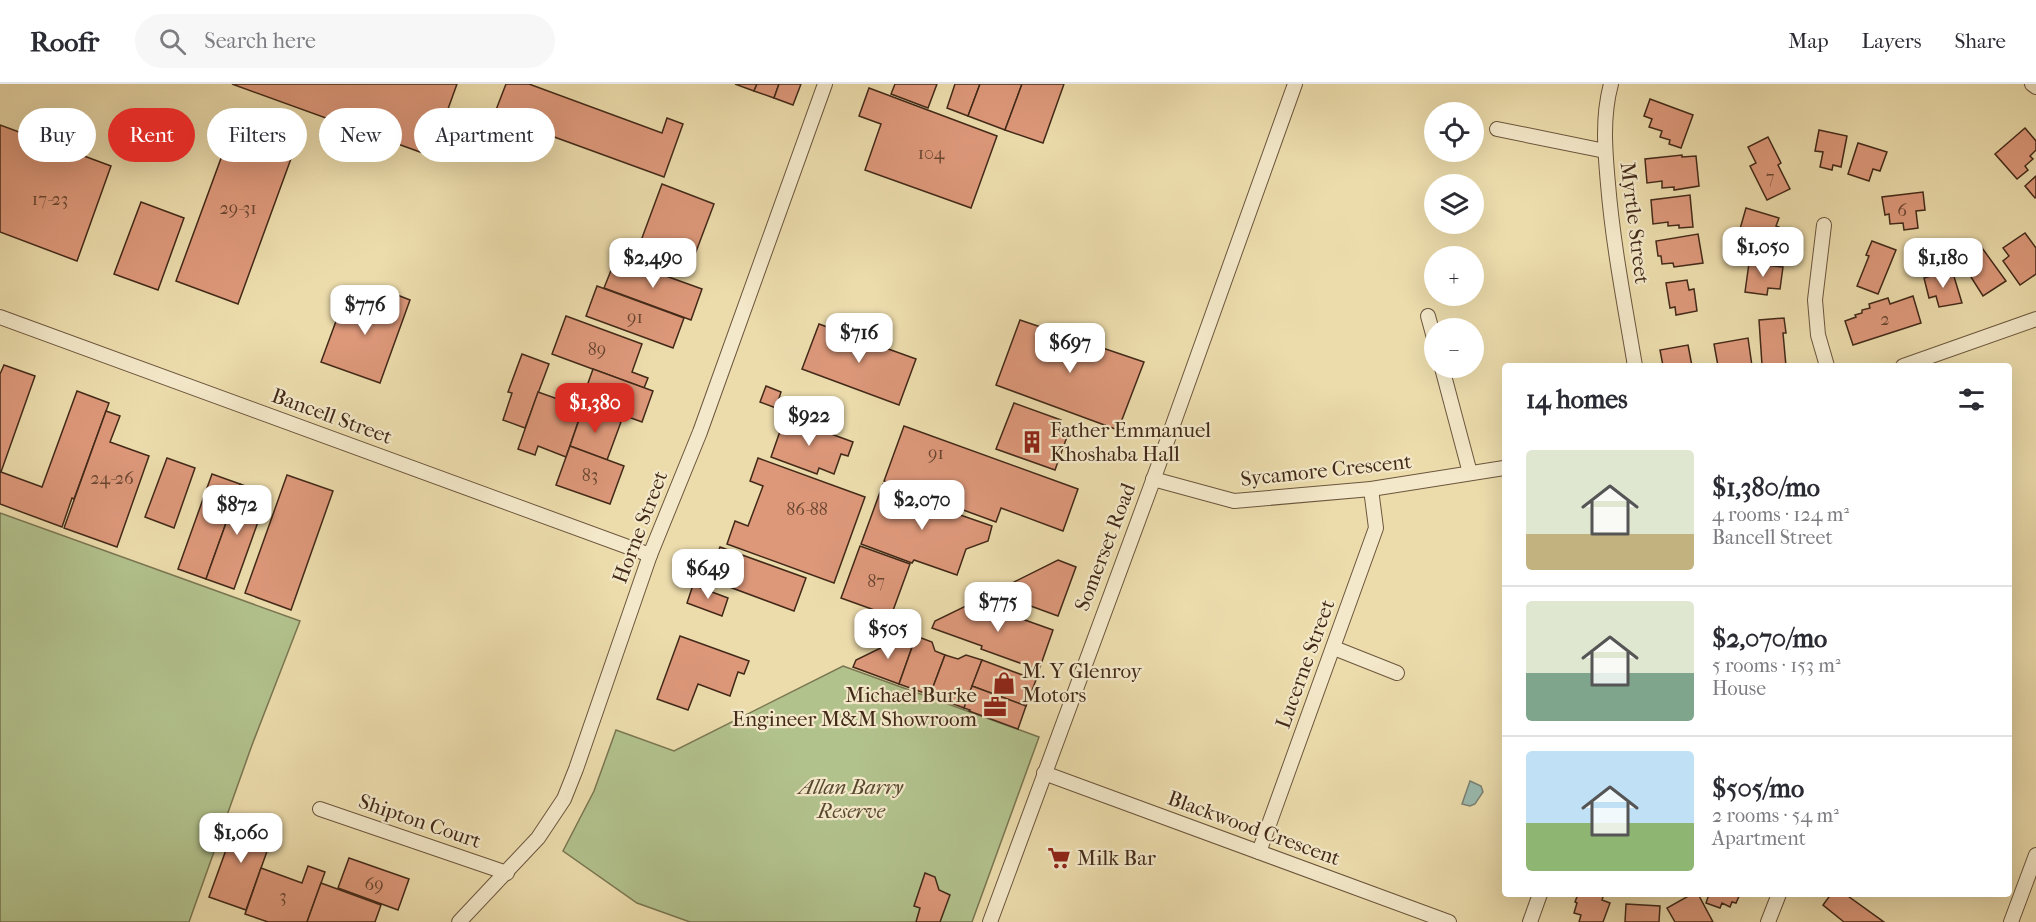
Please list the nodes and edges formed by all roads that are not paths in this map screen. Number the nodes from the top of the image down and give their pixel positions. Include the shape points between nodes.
1 (825, 84) edge
2 (1611, 84) edge
3 (2032, 84) edge
4 (1291, 85) edge
5 (2036, 87) edge
6 (1497, 129) dead end
7 (1605, 151) junction
8 (1824, 225) dead end
9 (0, 316) edge
10 (2036, 319) edge
11 (1634, 363) edge
12 (1826, 363) edge
13 (1911, 363) edge
14 (1445, 378) edge
15 (1502, 468) edge
16 (1470, 473) junction
17 (1153, 479) junction
18 (1371, 489) junction
19 (650, 555) junction
20 (1334, 648) junction
21 (1397, 673) dead end
22 (1044, 773) junction
23 (320, 809) dead end
24 (1259, 852) junction
25 (2036, 855) edge
26 (507, 873) junction
27 (1539, 897) edge
28 (1778, 897) edge
29 (459, 922) edge
30 (990, 922) edge
31 (1449, 922) edge
32 (1530, 922) edge
33 (1768, 922) edge
34 (2012, 922) edge

1 - 19 street, Horne Street via 700,432
2 - 7 street, Myrtle Street via 1605,117
3 - 5 street
4 - 17 street, Somerset Road
6 - 7 street
7 - 11 street, Myrtle Street via 1611,226
8 - 12 street via 1815,300 1818,335
9 - 19 street, Bancell Street
10 - 13 street
14 - 16 street
15 - 16 street, Sycamore Crescent
16 - 18 street, Sycamore Crescent
17 - 18 street, Sycamore Crescent via 1233,501
17 - 22 street, Somerset Road
18 - 20 street, Lucerne Street via 1377,528
19 - 26 street, Horne Street via 564,799 552,820
20 - 21 street
20 - 24 street, Lucerne Street
22 - 24 street, Blackwood Crescent
22 - 30 street, Somerset Road
23 - 26 street, Shipton Court
24 - 31 street, Blackwood Crescent
25 - 34 street
26 - 29 street, Horne Street
27 - 32 street
28 - 33 street

